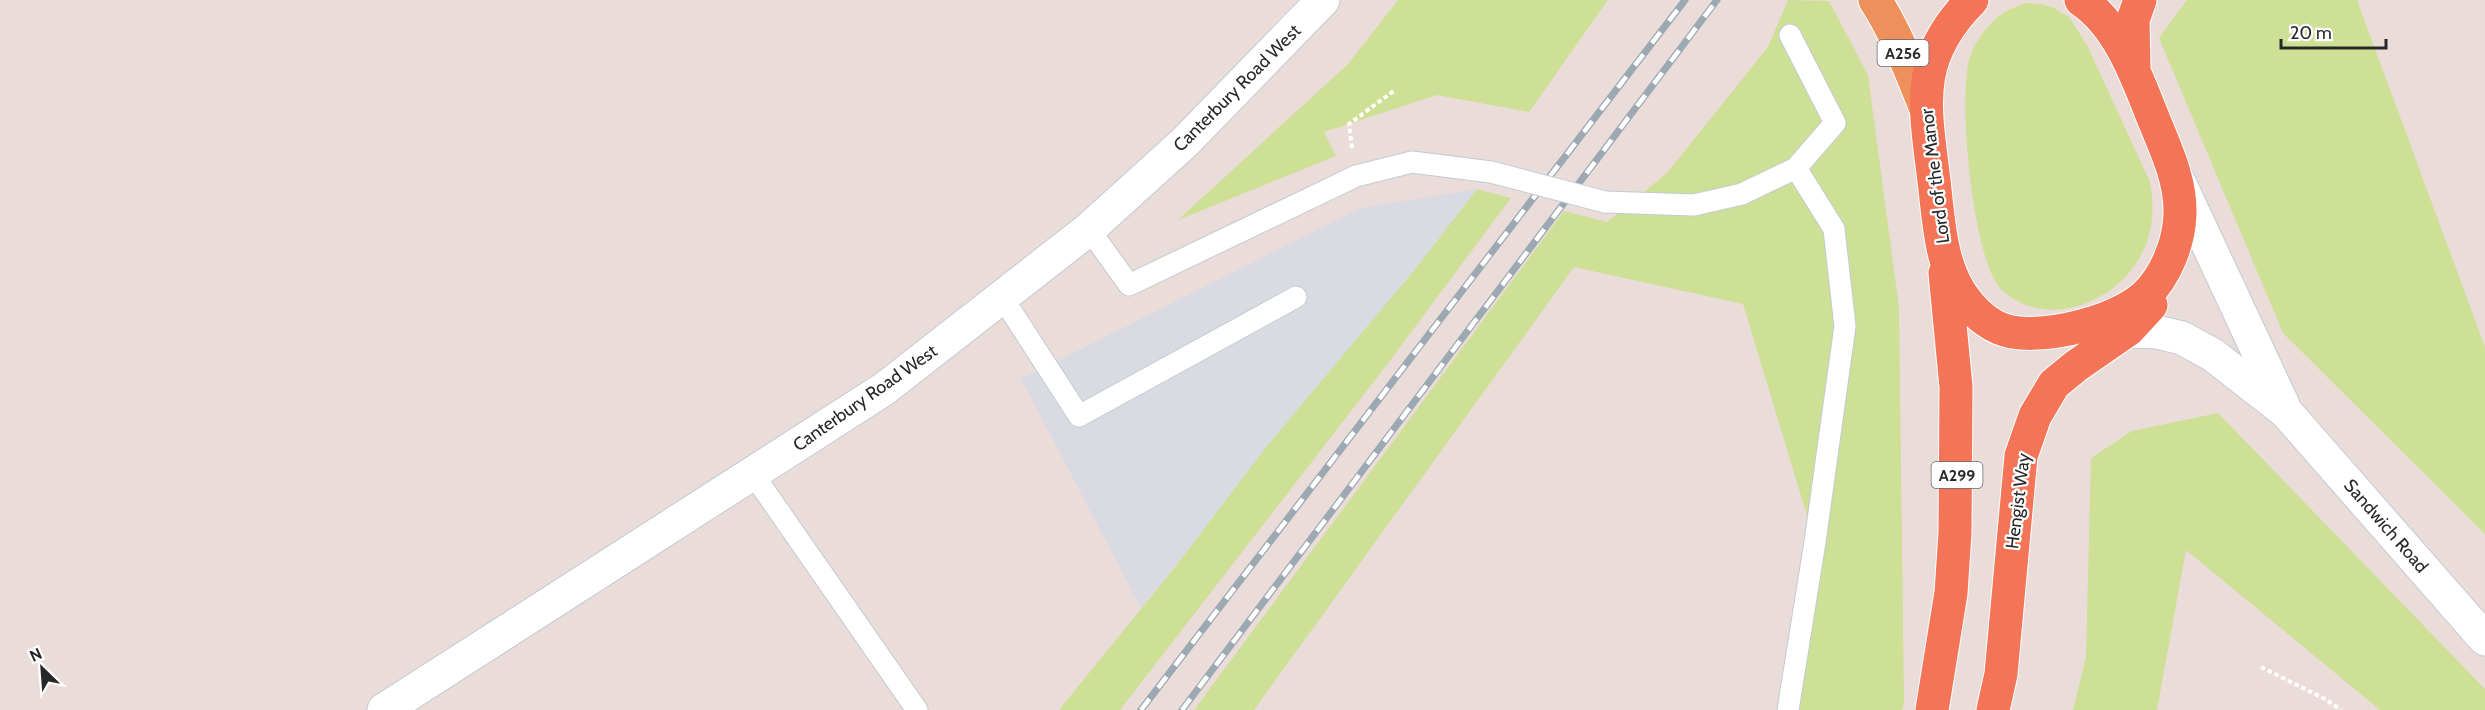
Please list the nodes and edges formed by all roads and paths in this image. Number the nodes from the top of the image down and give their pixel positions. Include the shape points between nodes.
1 (1323, 0) edge
2 (1875, 0) edge
3 (1972, 0) edge
4 (2082, 0) edge
5 (2140, 0) edge
6 (1790, 35) dead end
7 (2134, 71) junction
8 (1395, 90) dead end
9 (1926, 110) junction
10 (1796, 168) junction
11 (2175, 175) junction
12 (1356, 176) junction
13 (1089, 229) junction
14 (2175, 242) junction
15 (1941, 243) junction
16 (1002, 297) junction
17 (1296, 297) dead end
18 (2063, 329) junction
19 (2128, 330) junction
20 (2286, 412) junction
21 (753, 474) junction
22 (2485, 639) edge
23 (2261, 667) dead end
24 (384, 710) edge
25 (917, 710) edge
26 (1788, 710) edge
27 (1932, 710) edge
28 (1993, 710) edge
29 (2341, 710) edge

1 - 13 street, Canterbury Road West via 1185,142
2 - 9 main road, A256 via 1906,59
3 - 9 highway, Lord of the Manor via 1951,21 1934,53
4 - 7 highway, Lord of the Manor via 2116,38
5 - 7 highway via 2133,28
6 - 10 lane via 1835,123
7 - 11 highway, Lord of the Manor
8 - 12 path via 1349,124
9 - 15 highway, Lord of the Manor
10 - 12 lane, bridge via 1742,194 1695,205 1605,202 1491,172 1412,162
10 - 26 lane via 1834,229 1845,326
11 - 14 highway, Lord of the Manor via 2180,216
11 - 20 street, Sandwich Road
12 - 13 lane via 1129,285
13 - 16 street, Canterbury Road West
14 - 18 highway, Lord of the Manor via 2168,263 2144,297 2099,320
14 - 19 highway, Hengist Way via 2171,263 2152,304
15 - 18 highway, Lord of the Manor via 1965,301 1992,324 2011,332
15 - 27 highway, A299 via 1955,376 1957,473 1951,593
16 - 17 lane via 1079,416
16 - 21 street, Canterbury Road West via 884,389
18 - 19 street, Sandwich Road
19 - 20 street, Sandwich Road via 2182,338 2213,355
19 - 28 highway, Hengist Way via 2059,380 2035,416 2021,456 2001,674
20 - 22 street, Sandwich Road
21 - 24 street, Canterbury Road West
21 - 25 lane
23 - 29 path

